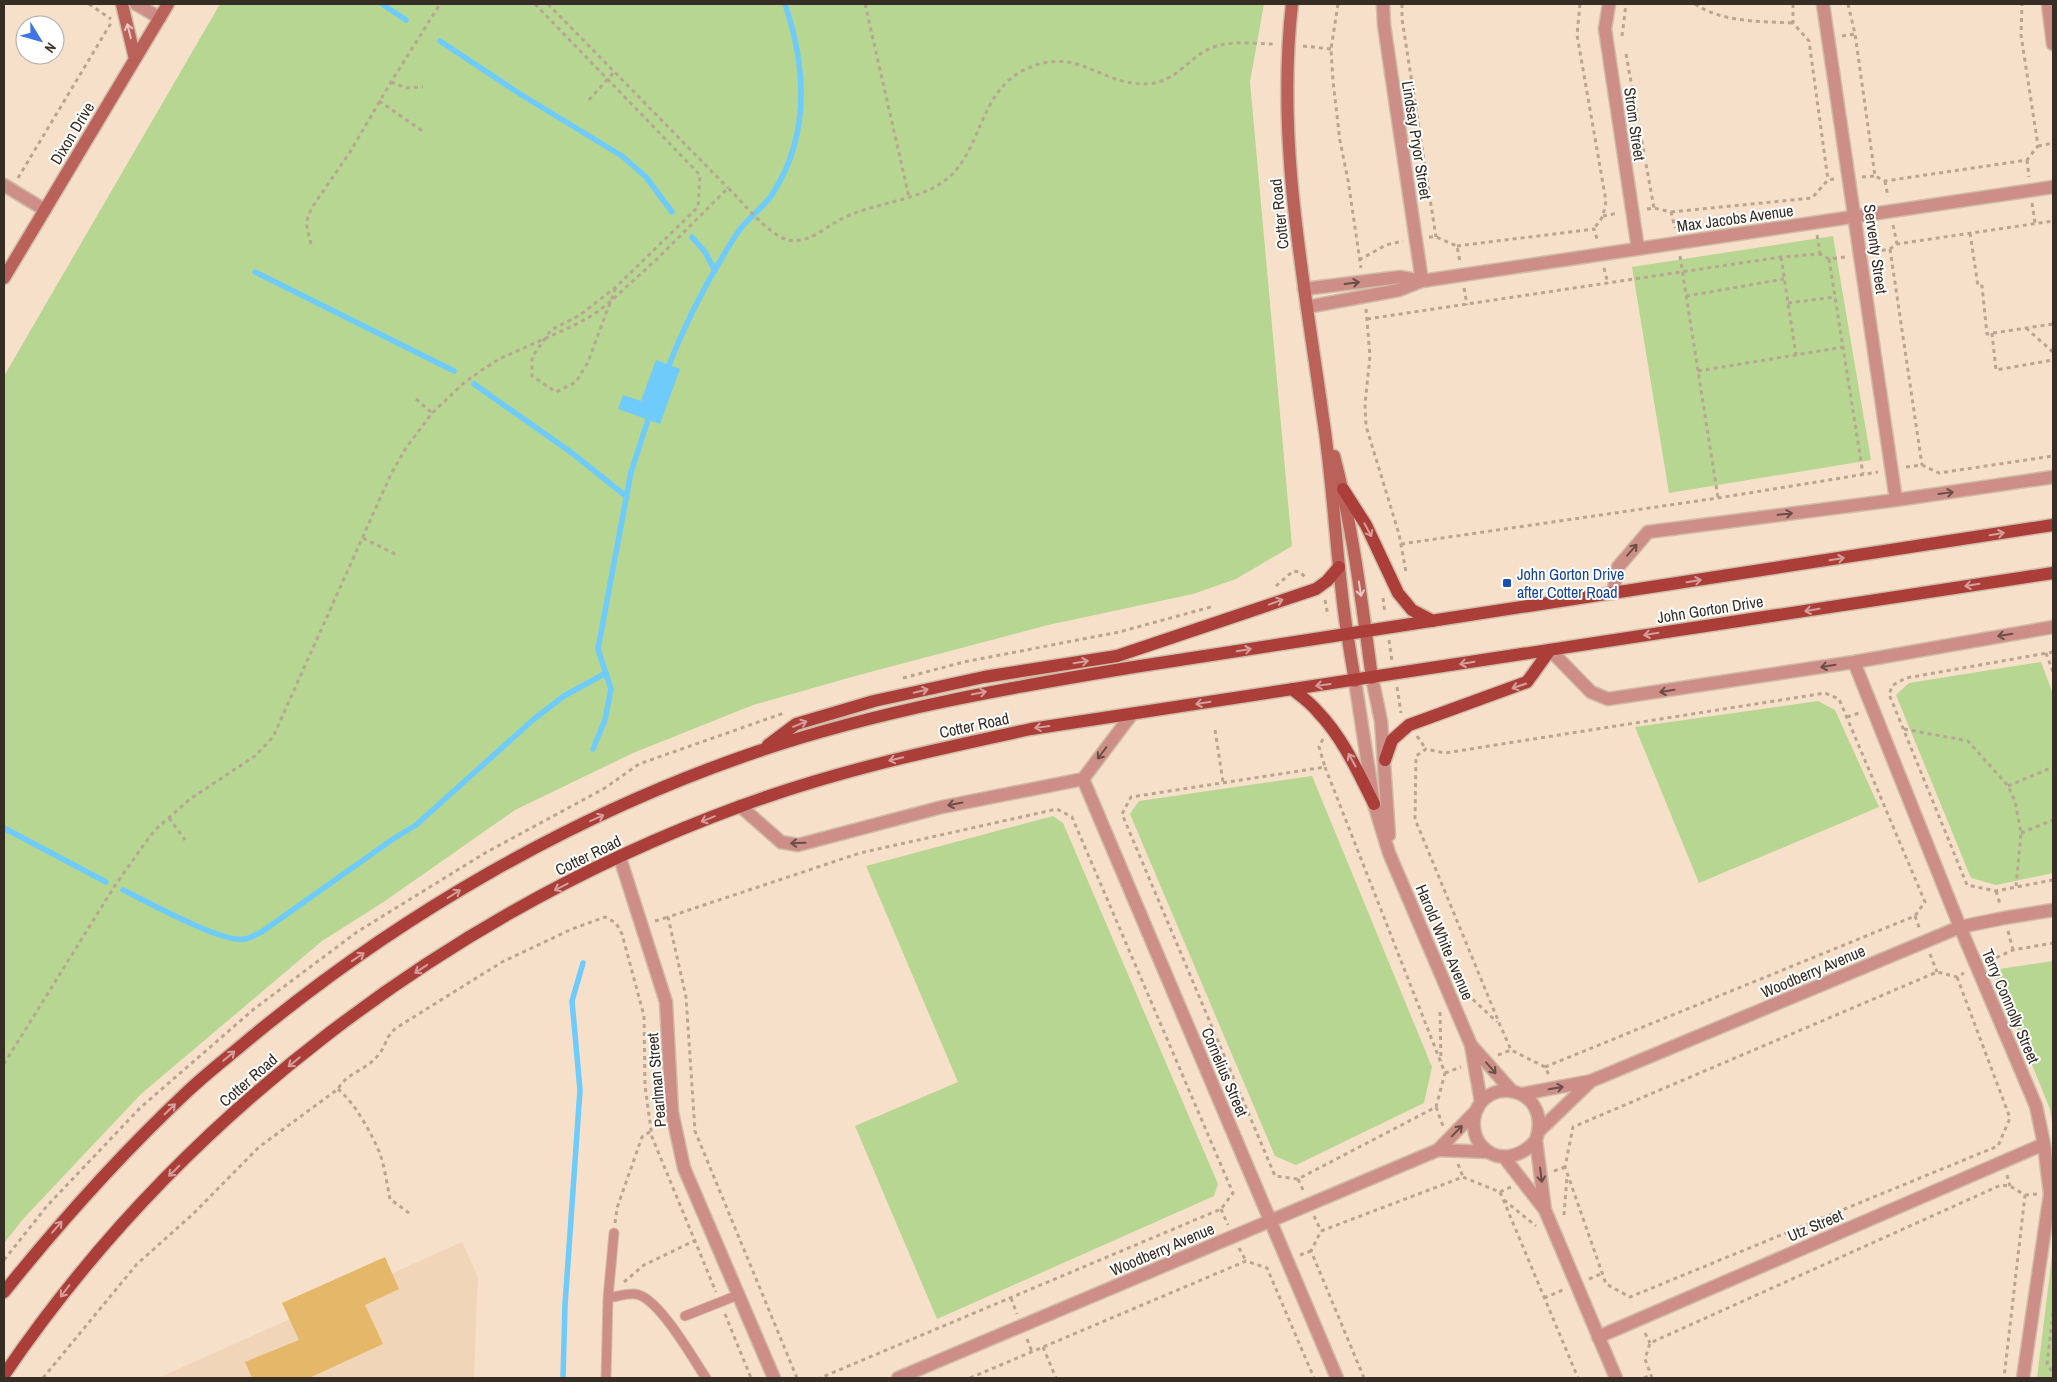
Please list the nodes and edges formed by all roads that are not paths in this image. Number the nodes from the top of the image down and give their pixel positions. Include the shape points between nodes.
1 (122, 4) edge
2 (136, 4) edge
3 (168, 4) edge
4 (1292, 4) edge
5 (1383, 4) edge
6 (1609, 4) edge
7 (1823, 4) edge
8 (2048, 4) edge
9 (160, 18) junction
10 (2053, 44) edge
11 (136, 58) junction
12 (2053, 187) edge
13 (8, 188) edge
14 (45, 210) junction
15 (1855, 216) junction
16 (1638, 249) junction
17 (4, 278) edge
18 (1422, 281) junction
19 (1304, 289) junction
20 (1307, 307) junction
21 (1324, 420) junction
22 (2053, 477) edge
23 (1343, 489) junction
24 (1896, 500) junction
25 (2053, 525) edge
26 (1339, 567) junction
27 (2053, 573) edge
28 (1613, 593) junction
29 (1433, 621) junction
30 (2053, 626) edge
31 (1366, 630) junction
32 (1348, 634) junction
33 (1550, 650) junction
34 (1854, 662) junction
35 (1372, 678) junction
36 (1355, 680) junction
37 (1292, 689) junction
38 (1132, 714) junction
39 (760, 751) junction
40 (1385, 760) junction
41 (1083, 779) junction
42 (1374, 804) junction
43 (740, 806) junction
44 (1389, 852) junction
45 (620, 858) junction
46 (2053, 910) edge
47 (1960, 927) junction
48 (1471, 1045) junction
49 (1591, 1081) junction
50 (1516, 1092) junction
51 (1478, 1107) junction
52 (1538, 1135) junction
53 (2044, 1144) junction
54 (1438, 1150) junction
55 (1488, 1152) junction
56 (1504, 1157) junction
57 (1545, 1210) junction
58 (1270, 1221) junction
59 (614, 1233) road end
60 (4, 1292) edge
61 (738, 1295) junction
62 (608, 1298) junction
63 (685, 1316) dead end
64 (1598, 1336) junction
65 (4, 1375) edge
66 (606, 1378) edge
67 (706, 1378) edge
68 (774, 1378) edge
69 (898, 1378) edge
70 (1337, 1378) edge
71 (1616, 1378) edge
72 (2023, 1378) edge

11 -> 1 main road
2 - 9 street
3 - 9 main road, Dixon Drive
4 - 19 main road, Cotter Road via 1288,45 1288,144
5 - 18 street, Lindsay Pryor Street
6 - 16 street, Strom Street via 1605,29
7 - 15 street, Serventy Street
8 - 10 street
9 - 11 main road, Dixon Drive
11 - 14 main road, Dixon Drive
12 - 15 street, Max Jacobs Avenue
13 - 14 street
14 - 17 main road, Dixon Drive
15 - 16 street, Max Jacobs Avenue
15 - 24 street, Serventy Street
16 - 18 street, Max Jacobs Avenue
19 -> 18 street, Max Jacobs Avenue via 1400,277
18 - 20 street, Max Jacobs Avenue via 1399,290
19 - 20 main road, Cotter Road
20 - 21 main road, Cotter Road
21 - 23 main road, Cotter Road
21 - 26 main road, Cotter Road
24 -> 22 street
23 -> 29 main road via 1366,525 1398,593 1412,610
23 -> 31 main road, Cotter Road
28 -> 24 street via 1618,567 1648,532
28 -> 25 main road, John Gorton Drive
26 - 32 main road, Cotter Road
39 -> 26 main road via 796,724 874,701 984,676 1117,656 1316,589
27 -> 33 main road, John Gorton Drive
28 - 29 main road, John Gorton Drive
29 - 31 main road, John Gorton Drive
30 -> 34 street
31 - 32 main road, Cotter Road
31 - 35 main road, Cotter Road
32 - 36 main road, Cotter Road
39 -> 32 main road, Cotter Road via 881,716 1004,688
34 -> 33 street via 1608,700 1591,692
33 -> 35 main road, John Gorton Drive
33 -> 40 main road via 1527,682 1409,725 1392,740
34 - 47 street, Terry Connolly Street
35 - 36 main road, Cotter Road
35 - 40 street, Harold White Avenue
36 -> 37 main road, Cotter Road
36 - 42 street, Harold White Avenue
37 -> 38 main road, Cotter Road
42 -> 37 main road via 1335,732 1318,711
38 -> 41 street
38 -> 43 main road, Cotter Road via 1031,729 944,747 852,770
60 -> 39 main road, Cotter Road via 61,1223 141,1136 186,1093 290,1005 451,895 521,856 663,788
40 - 44 street, Harold White Avenue
41 -> 43 street via 942,806 798,845 782,842
41 - 58 street, Cornelius Street
42 - 44 street, Harold White Avenue
43 -> 45 main road, Cotter Road
44 - 48 street, Harold White Avenue
45 - 61 street, Pearlman Street via 666,1002 672,1112 684,1168
45 -> 65 main road, Cotter Road via 550,892 468,938 332,1031 263,1087 132,1212 69,1285
46 - 47 street, Woodberry Avenue
47 - 49 street, Woodberry Avenue
47 - 53 street, Terry Connolly Street via 2036,1106
48 -> 50 street, Harold White Avenue
48 - 51 street, Harold White Avenue
50 -> 49 street, Woodberry Avenue
49 - 52 street, Woodberry Avenue
50 - 51 street via 1500,1091 1490,1095
50 - 52 street via 1531,1100 1537,1109 1540,1119
54 -> 51 street, Woodberry Avenue
51 - 55 street via 1473,1123 1475,1134
52 - 56 street via 1530,1148 1521,1154
52 -> 57 street
53 - 64 street, Utz Street
53 - 72 street, Terry Connolly Street via 2050,1194
54 - 55 street, Woodberry Avenue
54 - 58 street, Woodberry Avenue
55 - 56 street
56 - 57 street
57 - 64 street
58 - 69 street, Woodberry Avenue
58 - 70 street, Cornelius Street
59 - 62 lane
61 - 63 lane
61 - 68 street, Pearlman Street
62 - 66 lane
62 - 67 lane via 635,1294 649,1301 660,1310
64 - 71 street

